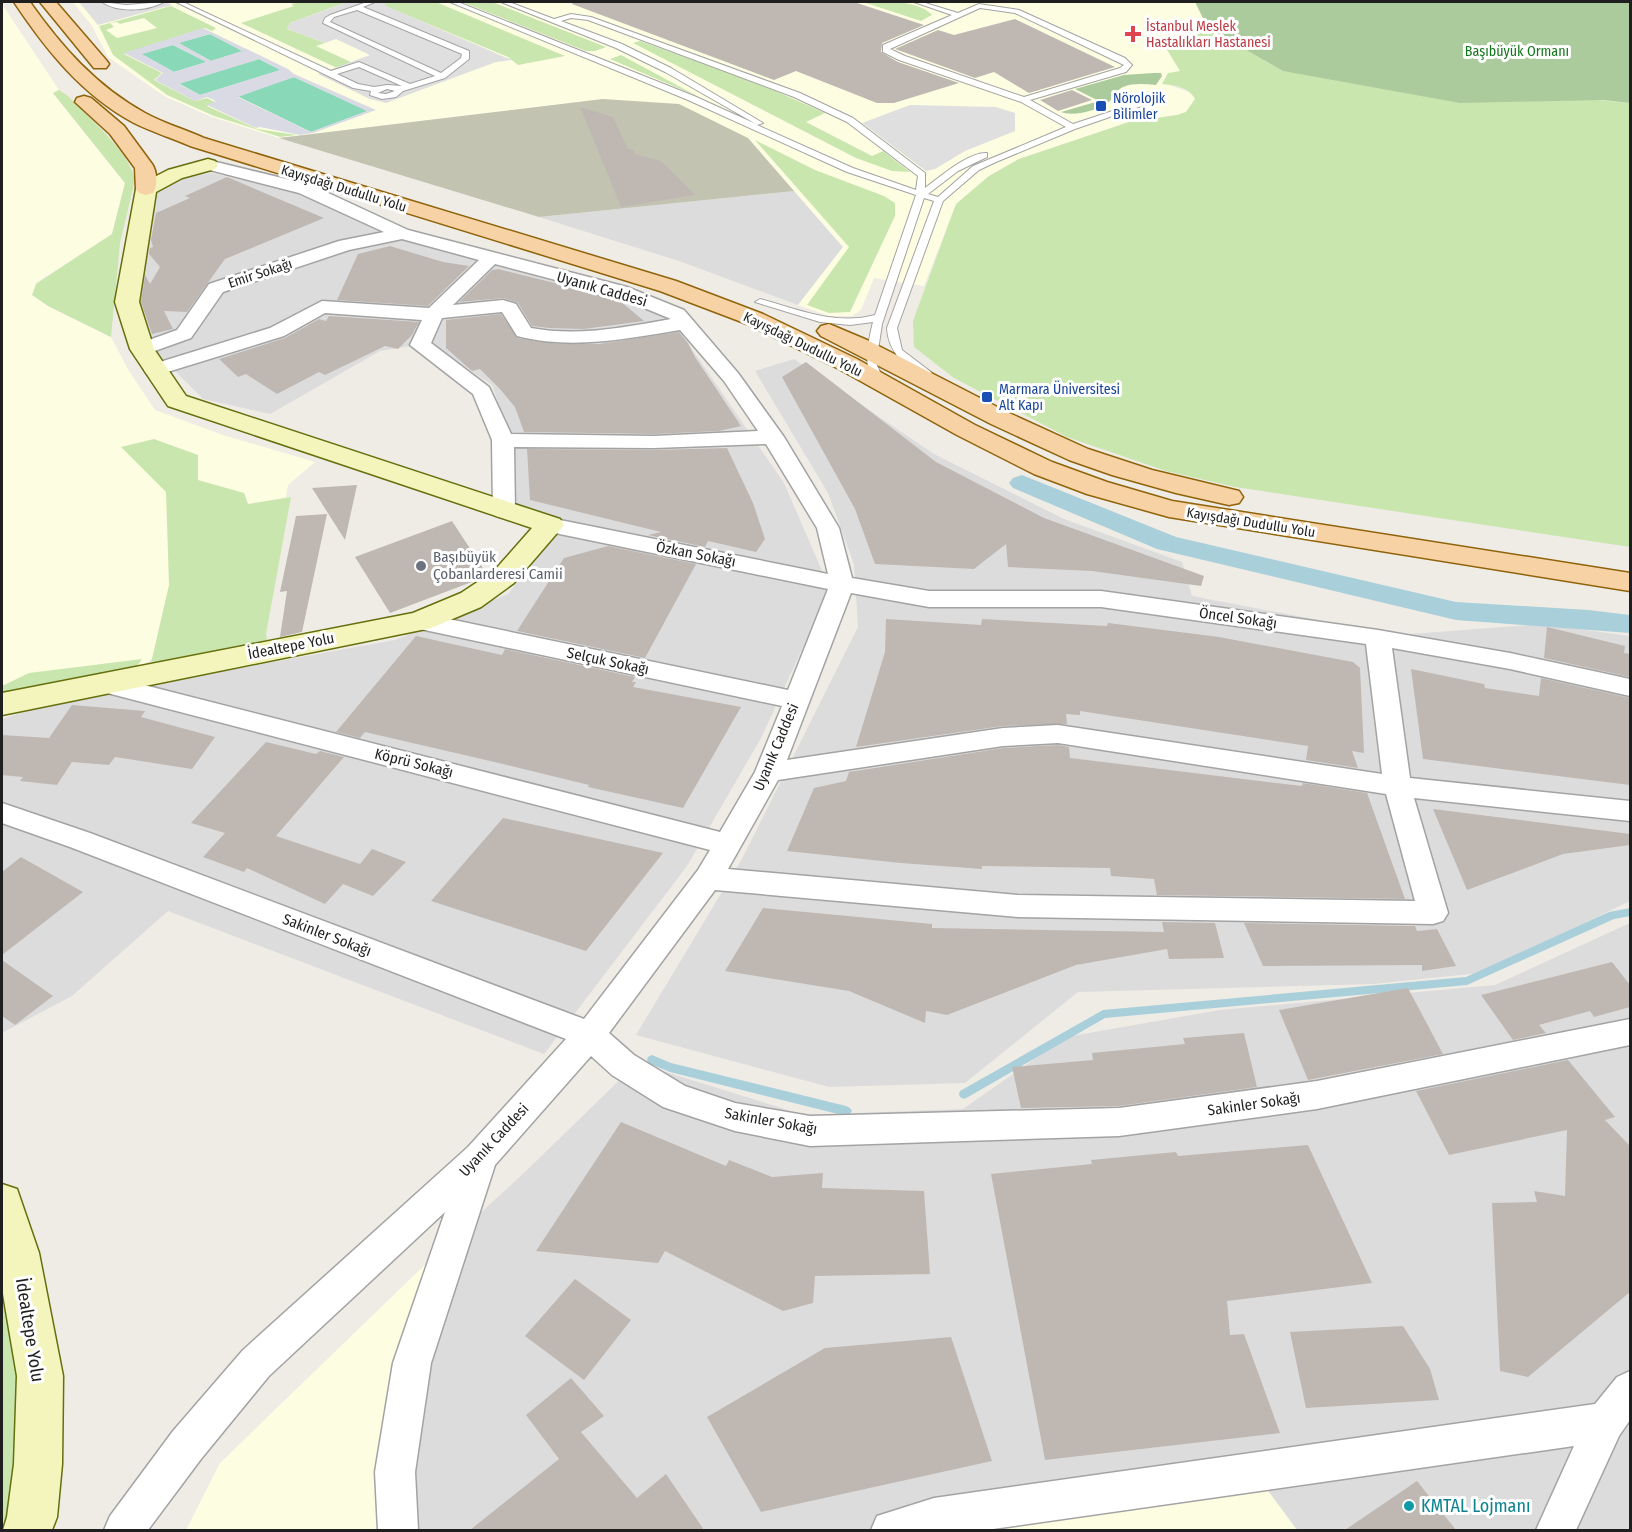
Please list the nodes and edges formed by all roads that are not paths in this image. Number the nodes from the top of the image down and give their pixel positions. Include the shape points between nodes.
1 (22, 2) edge
2 (48, 2) edge
3 (105, 2) edge
4 (161, 2) edge
5 (179, 2) edge
6 (372, 2) edge
7 (453, 2) edge
8 (504, 2) edge
9 (917, 2) edge
10 (929, 2) edge
11 (356, 7) junction
12 (961, 14) junction
13 (554, 21) junction
14 (47, 39) junction
15 (619, 46) junction
16 (588, 56) junction
17 (112, 74) dead end
18 (331, 74) junction
19 (442, 76) junction
20 (410, 87) junction
21 (136, 92) dead end
22 (1024, 100) junction
23 (1152, 101) dead end
24 (1072, 127) junction
25 (117, 130) junction
26 (799, 148) junction
27 (208, 165) junction
28 (146, 189) junction
29 (921, 195) junction
30 (939, 201) junction
31 (402, 234) junction
32 (492, 258) junction
33 (760, 302) junction
34 (436, 311) junction
35 (880, 316) junction
36 (685, 323) junction
37 (873, 351) junction
38 (148, 360) junction
39 (879, 381) junction
40 (959, 395) junction
41 (773, 437) junction
42 (504, 440) junction
43 (504, 511) junction
44 (550, 525) junction
45 (1630, 560) edge
46 (1630, 582) edge
47 (842, 584) junction
48 (420, 621) junction
49 (1378, 638) junction
50 (101, 683) junction
51 (1630, 687) edge
52 (796, 700) junction
53 (2, 704) edge
54 (769, 772) junction
55 (1397, 786) junction
56 (1630, 812) edge
57 (2, 813) edge
58 (728, 844) junction
59 (708, 878) junction
60 (1630, 1032) edge
61 (590, 1035) junction
62 (480, 1158) junction
63 (2, 1203) edge
64 (1630, 1390) edge
65 (1605, 1422) junction
66 (28, 1530) edge
67 (124, 1530) edge
68 (398, 1530) edge
69 (891, 1530) edge
70 (1556, 1530) edge

1 - 14 main road, Kayışdağı Dudullu Yolu
2 - 17 main road
3 - 4 lane via 133,8
5 - 18 lane
6 - 11 lane
7 - 16 lane
8 - 13 lane
9 - 12 lane
10 - 12 lane
11 - 19 lane via 466,53 465,59
11 - 19 lane via 332,16 327,23
12 - 22 lane via 894,42 886,50
12 - 22 lane via 979,6 1017,11 1128,65 1123,70
13 - 15 lane
13 - 29 lane via 571,16 589,18 796,95 850,120 922,175
14 - 25 main road via 79,97
14 - 39 main road, Kayışdağı Dudullu Yolu via 99,92 149,122 197,142 668,286 755,319
15 - 16 lane via 610,54
15 - 26 lane via 677,75
16 - 26 lane
18 - 20 lane via 375,90
18 - 20 lane via 359,64
19 - 20 lane
21 - 33 main road, Kayışdağı Dudullu Yolu via 178,116 218,130 622,255
22 - 24 lane
23 - 24 lane
24 - 29 lane via 1033,134 989,152 955,169
24 - 30 lane via 976,168
25 - 27 main road
25 - 28 main road via 145,168
26 - 29 lane
27 - 28 main road via 174,174
27 - 31 street, Uyanık Caddesi via 304,189
28 - 38 main road via 127,302
29 - 30 lane
29 - 35 lane
30 - 40 lane via 892,328 891,343 900,354
31 - 32 street, Uyanık Caddesi
31 - 38 street, Emir Sokağı via 345,245 216,288 184,334
32 - 34 street
32 - 36 street, Uyanık Caddesi via 620,291 677,314
33 - 35 lane via 841,323
33 - 37 main road, Kayışdağı Dudullu Yolu
34 - 36 street via 503,306 509,308 524,332 571,339
34 - 38 street via 422,314 322,307 277,332
34 - 42 street via 420,345 482,391
35 - 37 lane
36 - 41 street, Uyanık Caddesi via 731,377
37 - 39 lane via 872,368
37 - 40 main road, Kayışdağı Dudullu Yolu
38 - 43 main road via 177,401
39 - 46 main road, Kayışdağı Dudullu Yolu via 1043,468 1169,509
40 - 45 main road, Kayışdağı Dudullu Yolu via 1058,446 1188,489
41 - 42 street via 654,442
41 - 47 street, Uyanık Caddesi via 828,528
42 - 43 street
43 - 44 main road
44 - 47 street, Özkan Sokağı
44 - 48 main road, İdealtepe Yolu via 504,577 471,600
47 - 49 street, Öncel Sokağı via 929,599 1101,599
47 - 52 street, Uyanık Caddesi
48 - 50 main road, İdealtepe Yolu
48 - 52 street, Selçuk Sokağı
49 - 51 street, Öncel Sokağı
49 - 55 street
50 - 53 main road, İdealtepe Yolu
50 - 58 street, Köprü Sokağı
52 - 54 street, Uyanık Caddesi
54 - 55 street via 1003,737 1058,734
54 - 58 street, Uyanık Caddesi
55 - 56 street
55 - 59 street via 1433,913 1018,906
57 - 61 street, Sakinler Sokağı
58 - 59 street, Uyanık Caddesi
59 - 61 street, Uyanık Caddesi
60 - 61 street, Sakinler Sokağı via 1317,1095 1119,1122 810,1131 735,1117 675,1097 623,1065
61 - 62 street, Uyanık Caddesi
62 - 67 street, Uyanık Caddesi via 256,1363 187,1445
62 - 68 street via 412,1363 395,1472
63 - 66 main road, İdealtepe Yolu via 17,1252 40,1376 38,1464
64 - 65 street
65 - 69 street via 934,1518
65 - 70 street

